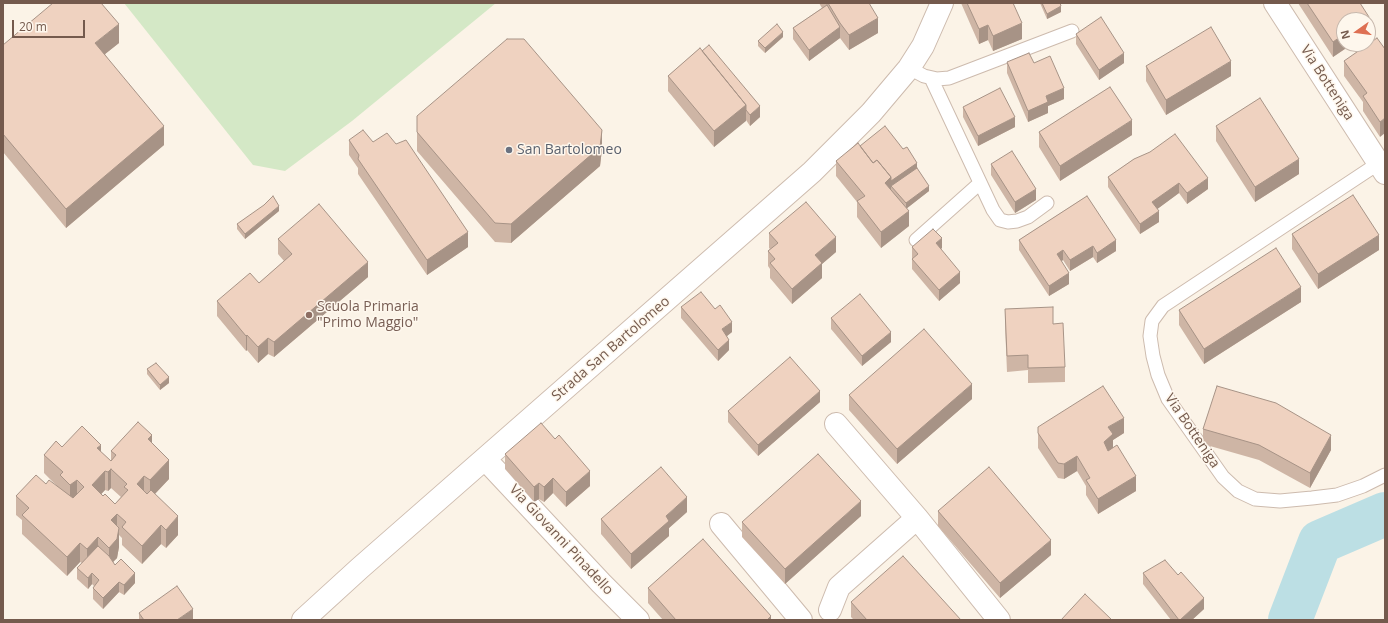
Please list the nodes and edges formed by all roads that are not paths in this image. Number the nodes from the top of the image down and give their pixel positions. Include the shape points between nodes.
1 (942, 3) edge
2 (1275, 3) edge
3 (1072, 31) dead end
4 (909, 68) junction
5 (931, 78) junction
6 (1382, 168) edge
7 (980, 183) junction
8 (1047, 203) dead end
9 (916, 240) dead end
10 (836, 424) dead end
11 (485, 459) junction
12 (1385, 475) edge
13 (917, 518) junction
14 (721, 524) dead end
15 (829, 617) edge
16 (303, 620) edge
17 (638, 620) edge
18 (801, 620) edge
19 (999, 620) edge

1 - 4 street, Strada San Bartolomeo via 923,46
2 - 6 street, Via Botteniga
3 - 5 lane via 960,75
4 - 5 lane
4 - 11 street, Strada San Bartolomeo via 870,113 812,172
5 - 7 lane
6 - 12 lane, Via Botteniga via 1163,306 1152,321 1150,336 1156,369 1168,399 1224,477 1238,491 1255,499 1280,501 1312,498 1337,495
7 - 8 lane via 1000,220 1017,221 1028,217
7 - 9 lane
10 - 13 street
11 - 16 street, Strada San Bartolomeo
11 - 17 street, Via Giovanni Pinadello
13 - 15 street via 839,587
13 - 19 street
14 - 18 street

